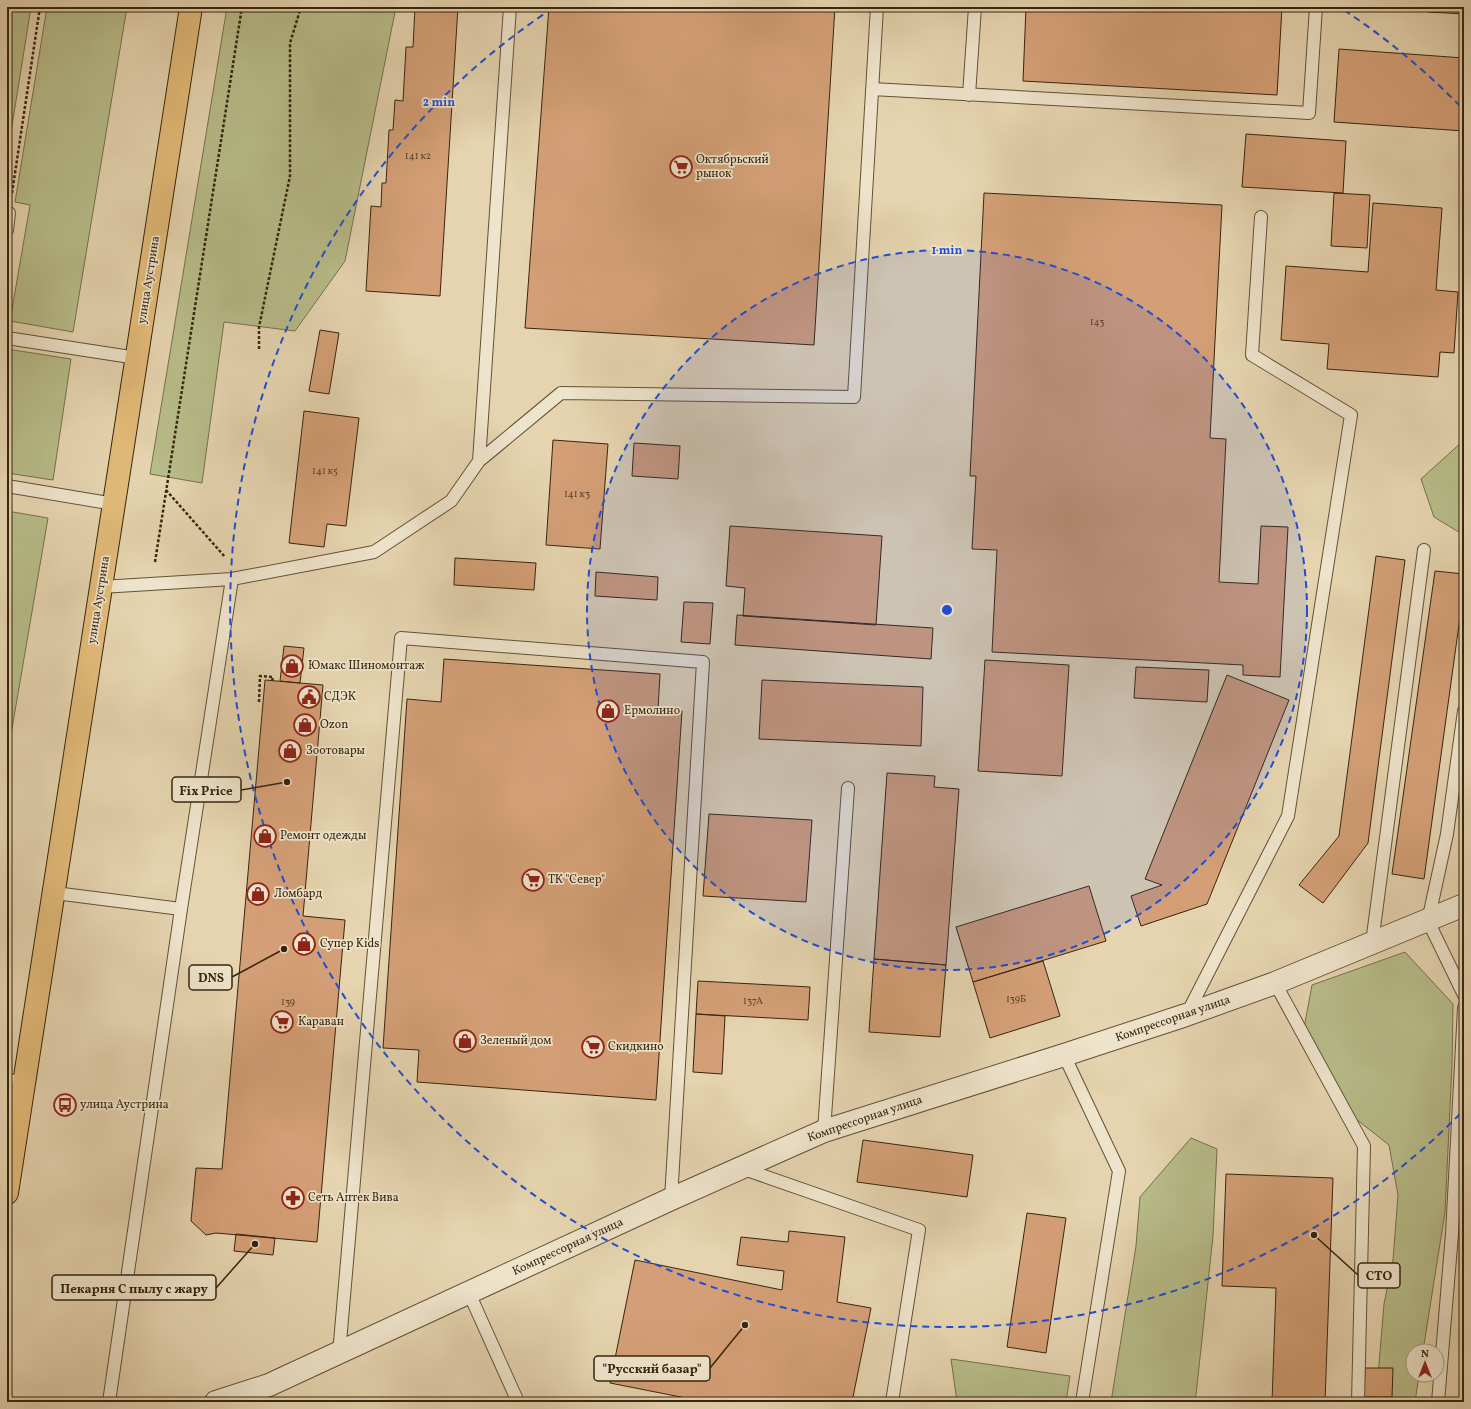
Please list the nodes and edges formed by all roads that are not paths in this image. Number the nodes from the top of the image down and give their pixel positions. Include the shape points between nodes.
1 (191, 7) edge
2 (510, 7) edge
3 (877, 7) edge
4 (975, 7) edge
5 (1316, 7) edge
6 (872, 89) junction
7 (969, 95) junction
8 (9, 213) road end
9 (1261, 217) dead end
10 (7, 230) edge
11 (7, 338) edge
12 (137, 358) junction
13 (479, 462) junction
14 (7, 486) edge
15 (114, 504) junction
16 (1424, 550) dead end
17 (232, 579) junction
18 (101, 587) junction
19 (1464, 711) edge
20 (848, 788) dead end
21 (54, 893) junction
22 (1464, 905) edge
23 (181, 909) junction
24 (1428, 921) junction
25 (1372, 943) junction
26 (1275, 983) junction
27 (1464, 995) edge
28 (1464, 1008) edge
29 (1186, 1015) junction
30 (1064, 1055) junction
31 (16, 1081) edge
32 (824, 1130) junction
33 (740, 1168) junction
34 (7, 1193) edge
35 (671, 1199) junction
36 (469, 1293) junction
37 (339, 1354) junction
38 (109, 1402) edge
39 (216, 1402) edge
40 (518, 1402) edge
41 (892, 1402) edge
42 (1082, 1402) edge
43 (1358, 1402) edge
44 (1438, 1402) edge

1 - 12 main road, улица Аустрина
2 - 13 lane
3 - 6 lane
4 - 7 lane
5 - 7 lane via 1309,113
6 - 7 lane
6 - 13 lane via 854,398 561,393
8 - 10 lane
9 - 29 lane via 1252,355 1352,415 1288,816
11 - 12 lane
12 - 15 main road, улица Аустрина
13 - 17 lane via 451,501 374,552
14 - 15 lane
15 - 18 main road, улица Аустрина
16 - 25 lane
17 - 18 lane
17 - 23 lane
18 - 21 main road, улица Аустрина
19 - 24 lane via 1447,834
20 - 32 lane
21 - 23 lane
21 - 31 main road, улица Аустрина
22 - 24 street, Компрессорная улица
23 - 38 lane
24 - 25 street, Компрессорная улица
24 - 27 lane
25 - 26 street, Компрессорная улица
26 - 29 street, Компрессорная улица
26 - 43 lane via 1364,1146
28 - 44 lane via 1452,1234
29 - 30 street, Компрессорная улица
30 - 32 street, Компрессорная улица
30 - 42 lane via 1119,1171
31 - 34 main road, улица Аустрина
32 - 33 street, Компрессорная улица
33 - 35 street, Компрессорная улица
33 - 41 lane via 919,1230
35 - 36 street, Компрессорная улица
35 - 37 lane via 703,662 401,638
36 - 37 street, Компрессорная улица
36 - 40 lane
37 - 39 street, Компрессорная улица via 269,1385

